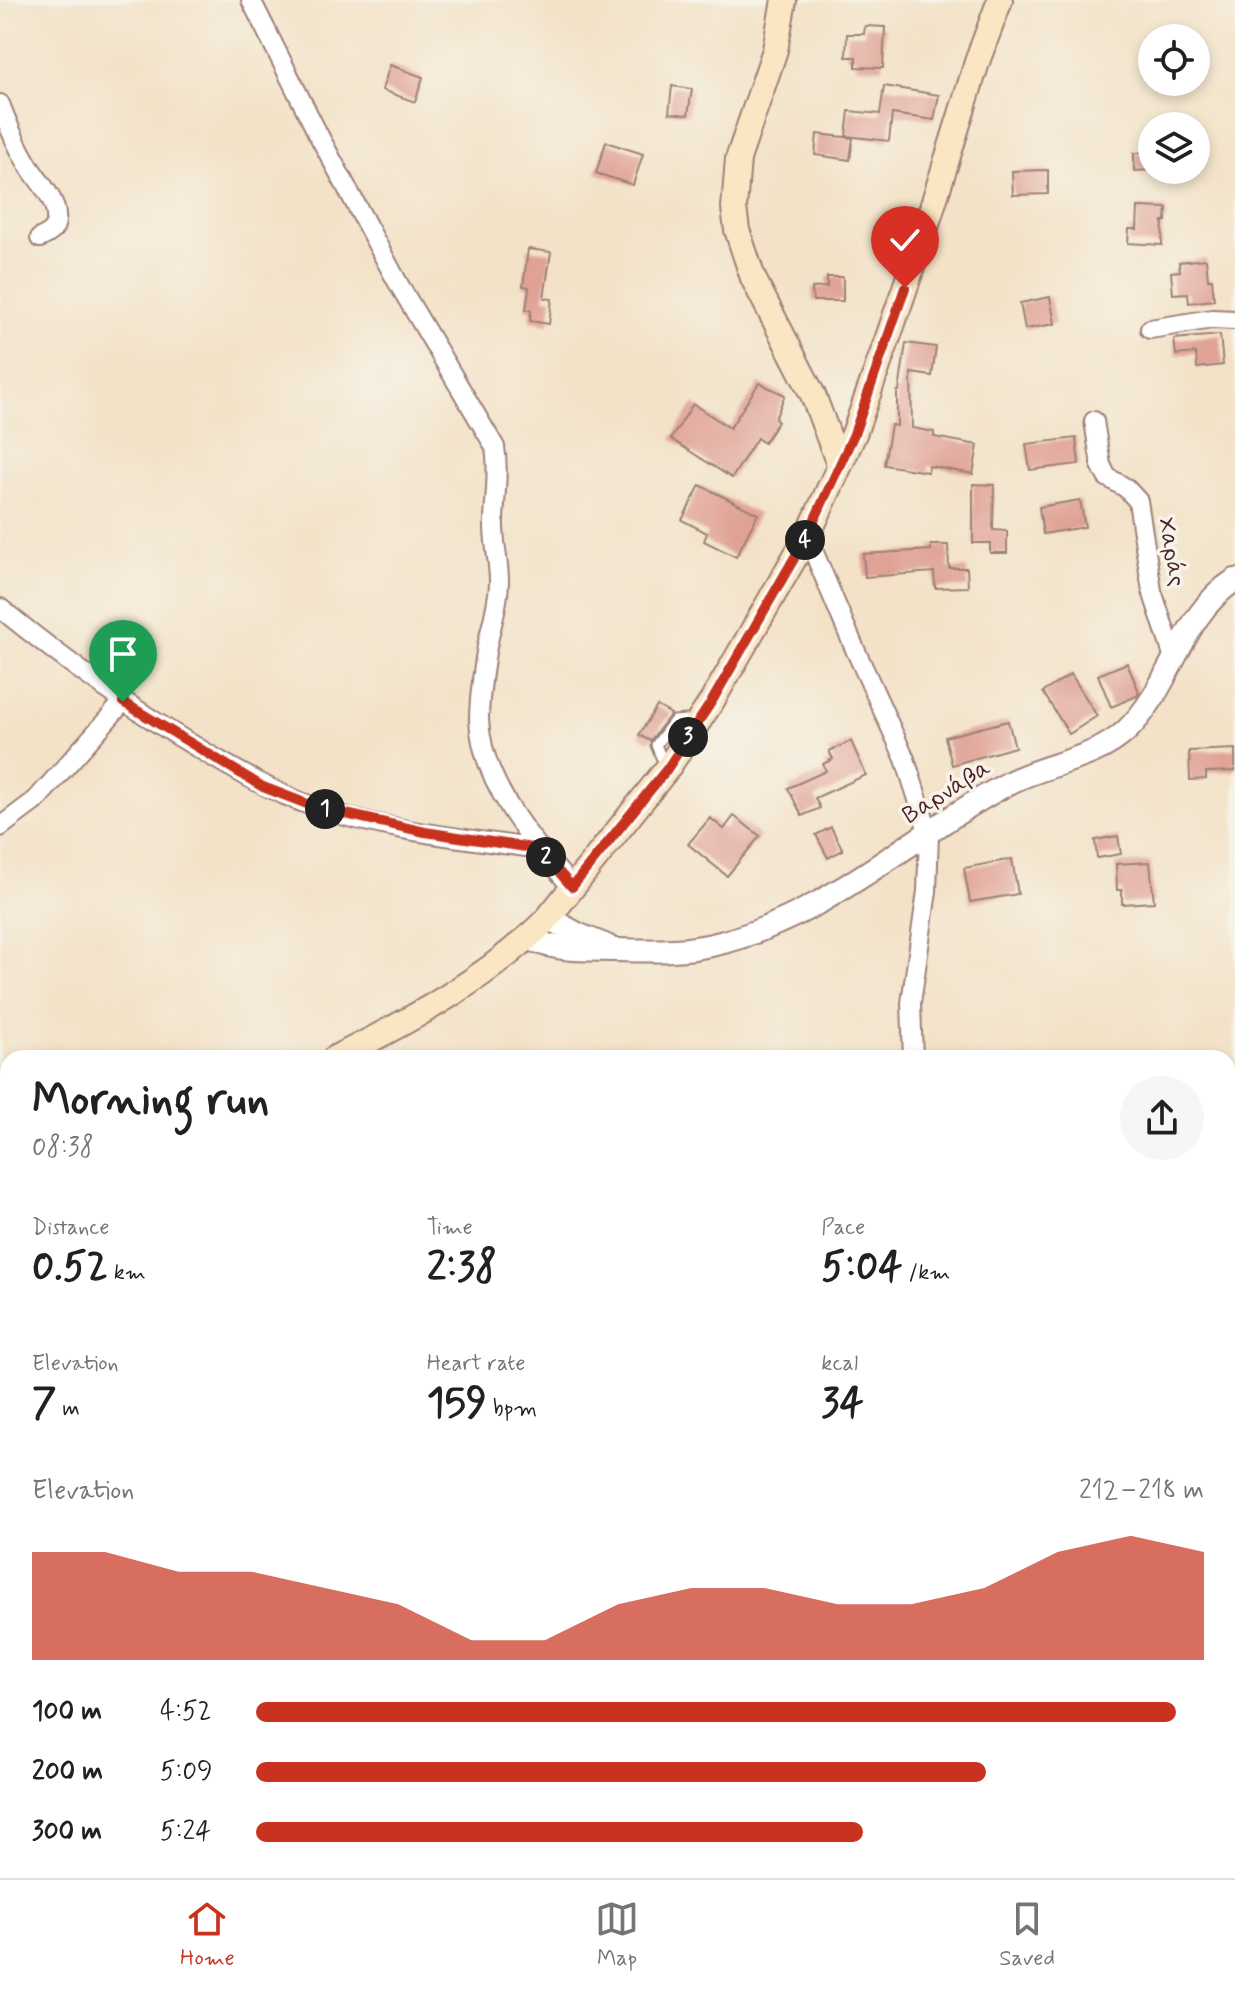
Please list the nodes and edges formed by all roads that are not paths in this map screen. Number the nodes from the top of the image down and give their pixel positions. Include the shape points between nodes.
1 (251, 0) edge
2 (784, 0) edge
3 (1000, 0) edge
4 (0, 104) edge
5 (40, 238) dead end
6 (1235, 320) edge
7 (1150, 329) dead end
8 (1094, 421) dead end
9 (839, 464) junction
10 (807, 536) junction
11 (1235, 580) edge
12 (0, 608) edge
13 (1174, 658) junction
14 (123, 702) junction
15 (687, 720) dead end
16 (661, 757) dead end
17 (0, 827) edge
18 (929, 834) junction
19 (539, 849) junction
20 (572, 887) junction
21 (548, 918) junction
22 (528, 938) junction
23 (620, 950) junction
24 (350, 1050) edge
25 (913, 1050) edge

1 - 19 street via 398,283 495,447 493,522 499,582 487,638 480,730 493,774
2 - 9 main road via 775,50 738,159 734,208 753,278 813,395
3 - 9 main road via 888,338
4 - 5 street via 55,210 56,226
6 - 7 street
8 - 13 street, Χαράς via 1107,477 1138,501 1152,591
9 - 10 main road
10 - 18 street via 905,759
10 - 20 main road via 667,769
11 - 13 street, Βαρνάβα via 1196,617
12 - 14 street
13 - 18 street, Βαρνάβα via 1148,708 1123,734 1093,752 1014,781
14 - 17 street via 36,800
14 - 19 street via 263,787 315,807 425,832
15 - 16 lane via 674,721 656,745
18 - 23 street, Βαρνάβα via 833,896 740,937 665,951
18 - 25 street via 927,891 911,1003
19 - 20 street
20 - 21 main road
21 - 22 main road
21 - 23 street, Βαρνάβα
22 - 23 street, Βαρνάβα via 556,949
22 - 24 main road via 424,1011

